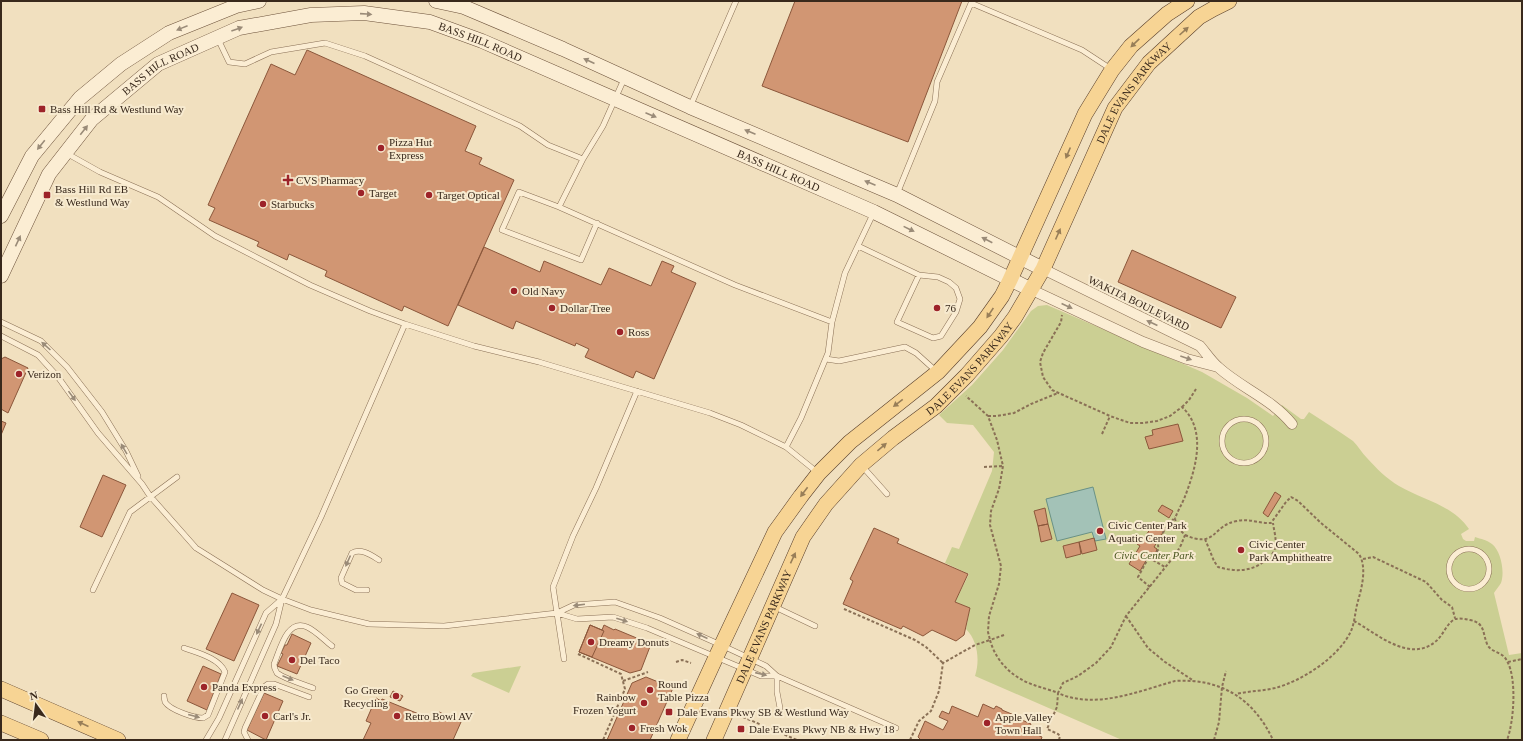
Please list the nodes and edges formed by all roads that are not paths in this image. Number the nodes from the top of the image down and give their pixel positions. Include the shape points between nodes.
1 (259, 1) edge
2 (436, 1) edge
3 (736, 1) edge
4 (1187, 1) edge
5 (1229, 1) edge
6 (972, 2) edge
7 (217, 38) junction
8 (1112, 70) junction
9 (625, 77) junction
10 (615, 100) junction
11 (690, 107) junction
12 (65, 153) junction
13 (583, 159) junction
14 (897, 195) junction
15 (560, 207) junction
16 (874, 212) junction
17 (1, 216) edge
18 (597, 223) junction
19 (858, 246) junction
20 (1021, 258) junction
21 (1042, 269) junction
22 (919, 275) junction
23 (1, 276) edge
24 (1010, 280) junction
25 (1032, 290) junction
26 (1, 322) edge
27 (832, 322) junction
28 (405, 324) junction
29 (1, 336) edge
30 (826, 359) junction
31 (1218, 367) junction
32 (938, 372) junction
33 (637, 392) junction
34 (1292, 424) dead end
35 (1261, 426) joint
36 (786, 447) junction
37 (861, 465) junction
38 (819, 472) junction
39 (177, 477) dead end
40 (142, 484) junction
41 (887, 494) dead end
42 (150, 496) junction
43 (379, 560) dead end
44 (1489, 571) joint
45 (93, 590) dead end
46 (367, 590) dead end
47 (282, 599) junction
48 (772, 606) junction
49 (557, 613) junction
50 (815, 626) dead end
51 (332, 646) dead end
52 (184, 648) dead end
53 (719, 651) junction
54 (564, 659) dead end
55 (748, 664) junction
56 (777, 676) junction
57 (313, 688) dead end
58 (1, 689) edge
59 (164, 696) dead end
60 (309, 697) dead end
61 (780, 708) dead end
62 (1, 723) edge
63 (896, 728) dead end
64 (41, 740) edge
65 (118, 740) edge
66 (206, 740) edge
67 (225, 740) edge
68 (248, 740) edge
69 (678, 740) edge
70 (714, 740) edge

1 -> 17 main road via 236,6 169,33 122,64 80,98 32,156
9 -> 2 main road via 464,8
3 - 11 lane
4 -> 8 main road, DALE EVANS PARKWAY via 1166,14 1146,32
21 -> 5 main road, DALE EVANS PARKWAY via 1115,108 1155,58 1200,18
6 - 8 lane via 1082,50
6 - 14 lane via 937,82 935,101
7 -> 10 main road, BASS HILL ROAD via 239,28 311,15 364,13 430,22
12 -> 7 main road, BASS HILL ROAD via 92,119 158,64
7 - 13 lane via 229,62 245,64 271,52 325,43 365,56 520,126 548,146
8 -> 20 main road, DALE EVANS PARKWAY via 1085,114
9 - 10 lane
9 - 11 main road
10 - 13 lane
10 -> 16 main road, BASS HILL ROAD
14 -> 11 main road
23 -> 12 main road, BASS HILL ROAD via 49,174
12 - 28 lane via 100,172 158,197 215,236 310,285
13 - 15 lane
20 -> 14 main road
15 - 18 lane
15 - 18 lane via 519,192 502,230 581,260
16 - 19 lane
16 -> 24 main road, BASS HILL ROAD
18 - 27 lane via 736,285
19 - 22 lane
19 - 27 lane via 845,274
20 - 21 main road
20 - 24 main road, DALE EVANS PARKWAY
21 - 25 main road, DALE EVANS PARKWAY
31 -> 21 street, WAKITA BOULEVARD via 1200,346
22 - 22 lane via 938,276 949,282 956,288 960,299 956,312 941,336 933,338 897,322
24 - 25 main road, BASS HILL ROAD
24 -> 32 main road, DALE EVANS PARKWAY via 980,327
25 -> 31 street, WAKITA BOULEVARD via 1143,342
37 -> 25 main road, DALE EVANS PARKWAY via 936,406 967,375 1015,317
40 -> 26 lane via 126,451 102,412 67,367 41,341
27 - 30 lane
28 - 33 lane
28 - 47 lane via 321,517
29 -> 40 lane via 38,355 58,377 98,433
30 - 32 lane via 840,361 906,347
30 - 36 lane
31 - 34 street, WAKITA BOULEVARD via 1267,401
32 -> 38 main road, DALE EVANS PARKWAY via 850,442
33 - 36 lane via 710,413
33 - 49 lane via 553,587
35 - 35 lane via 1248,418 1234,420 1229,424 1224,430 1221,443 1227,456 1241,463 1256,460 1265,448 1265,432
36 - 38 lane
37 - 41 lane
48 -> 37 main road, DALE EVANS PARKWAY via 802,537 826,504
38 -> 53 main road, DALE EVANS PARKWAY via 775,532
39 - 42 lane
40 - 42 lane
42 - 45 lane via 130,512
42 - 47 lane via 196,548
43 -> 46 lane via 363,551 352,552 341,578 342,583 356,590
44 - 44 lane via 1486,558 1476,550 1457,552 1449,563 1448,570 1454,582 1465,588 1478,586
47 - 49 lane via 310,610 369,624 444,626
47 -> 66 lane via 266,613 219,718
67 -> 47 lane via 276,624
48 - 50 lane
48 - 55 main road, DALE EVANS PARKWAY
49 -> 53 lane via 577,619 613,617
53 -> 49 lane via 660,618 615,602 574,605
49 - 54 lane
51 -> 57 lane via 306,627 299,626 288,632 274,668 282,676
59 -> 52 lane via 169,706 184,713 197,718 208,715 225,672 222,665
53 - 55 lane
53 - 55 lane
53 - 69 main road, DALE EVANS PARKWAY
55 - 56 lane via 766,666
55 -> 56 lane via 761,676
55 - 70 main road, DALE EVANS PARKWAY
56 - 61 lane
56 - 63 lane
65 -> 58 main road
60 - 68 lane via 268,684 264,687 245,728
62 - 64 main road

